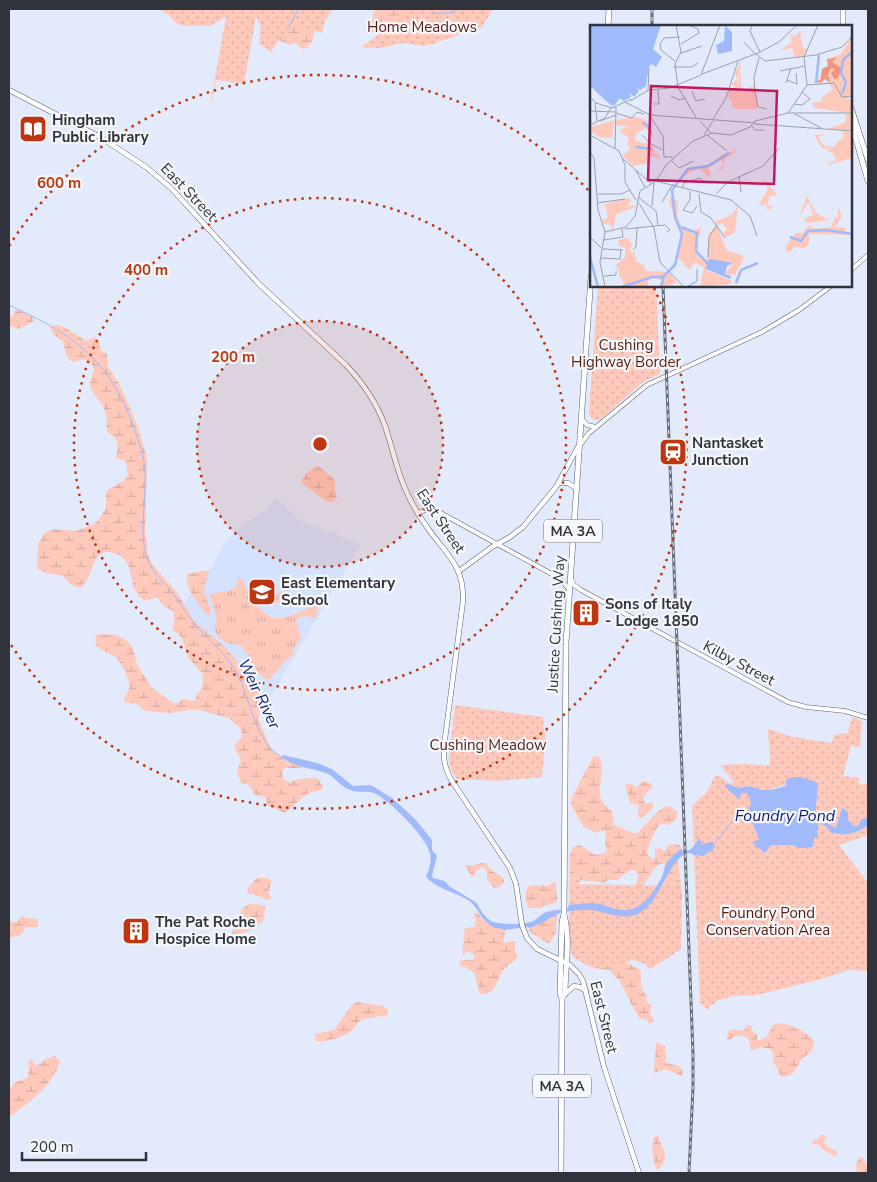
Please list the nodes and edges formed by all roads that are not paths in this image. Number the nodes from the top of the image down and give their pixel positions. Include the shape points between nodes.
1 (609, 9) edge
2 (843, 9) edge
3 (608, 25) edge
4 (842, 25) edge
5 (9, 90) edge
6 (852, 112) edge
7 (854, 120) junction
8 (868, 160) edge
9 (868, 181) edge
10 (868, 255) edge
11 (852, 269) edge
12 (590, 288) edge
13 (828, 288) edge
14 (581, 417) junction
15 (596, 427) junction
16 (579, 446) junction
17 (559, 483) junction
18 (576, 488) junction
19 (418, 513) junction
20 (497, 545) junction
21 (459, 571) junction
22 (570, 576) junction
23 (559, 578) junction
24 (581, 590) junction
25 (569, 591) junction
26 (868, 718) edge
27 (563, 961) junction
28 (586, 991) junction
29 (564, 996) junction
30 (561, 1173) edge
31 (639, 1173) edge

1 - 3 main road
2 - 4 main road
5 - 19 main road, East Street via 110,142 154,173 259,284 343,362 380,412 402,480
6 - 7 main road
7 - 8 main road
7 - 9 main road via 853,129
10 - 11 street
12 - 14 main road, Justice Cushing Way / MA 3A
13 - 15 street via 799,310 754,336 650,383
14 - 15 street via 587,425
14 - 16 main road, Justice Cushing Way / MA 3A
15 - 16 street
16 - 17 main road
16 - 18 main road, Justice Cushing Way / MA 3A
17 - 18 main road via 568,483
17 - 20 main road via 520,530
18 - 22 main road, Justice Cushing Way / MA 3A
19 - 20 street via 426,509 436,511
19 - 21 main road, East Street
20 - 21 main road
20 - 23 street
21 - 27 main road, East Street via 463,601 444,764 510,868 525,934 538,948
22 - 23 street
22 - 24 street, Kilby Street
22 - 25 main road, Justice Cushing Way / MA 3A
23 - 25 street
24 - 25 street
24 - 26 street, Kilby Street via 788,702
25 - 27 main road, Justice Cushing Way / MA 3A via 564,709 566,934
27 - 28 main road, East Street via 579,974
27 - 29 main road, Justice Cushing Way / MA 3A via 560,994
28 - 29 main road via 574,986
28 - 31 main road, East Street via 604,1067
29 - 30 main road, Justice Cushing Way / MA 3A

